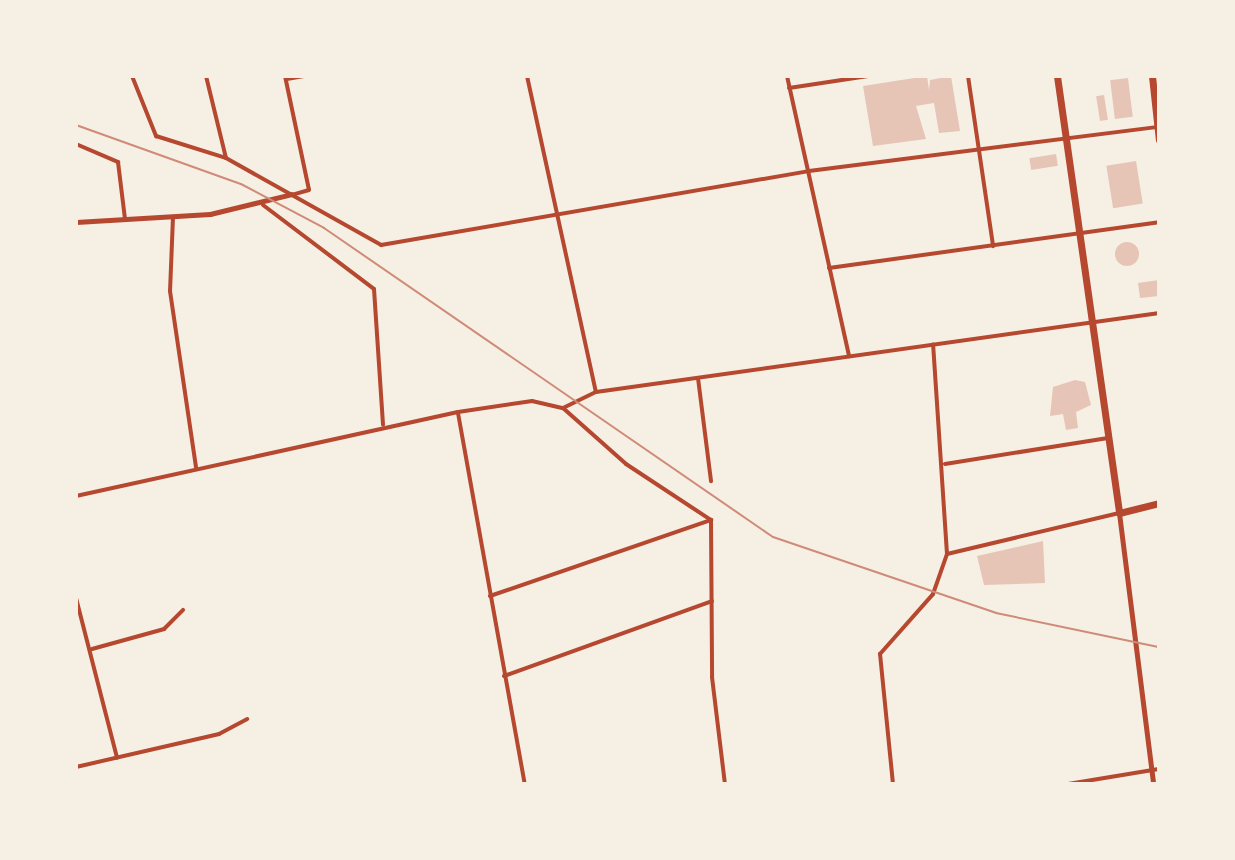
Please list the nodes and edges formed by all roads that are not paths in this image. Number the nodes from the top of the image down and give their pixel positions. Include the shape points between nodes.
1 (132, 76) edge
2 (206, 76) edge
3 (304, 76) edge
4 (527, 76) edge
5 (787, 76) edge
6 (868, 76) edge
7 (968, 76) edge
8 (1057, 76) edge
9 (1152, 76) edge
10 (286, 78) edge
11 (789, 88) junction
12 (1158, 127) edge
13 (1067, 140) junction
14 (1159, 140) edge
15 (76, 144) edge
16 (978, 153) junction
17 (226, 158) junction
18 (809, 171) junction
19 (292, 194) junction
20 (263, 205) junction
21 (173, 217) junction
22 (125, 219) junction
23 (557, 219) junction
24 (76, 222) edge
25 (1159, 222) edge
26 (1082, 232) junction
27 (993, 246) junction
28 (829, 268) junction
29 (1159, 313) edge
30 (1093, 323) junction
31 (933, 344) junction
32 (849, 356) junction
33 (698, 378) junction
34 (596, 392) junction
35 (563, 408) junction
36 (458, 412) junction
37 (383, 425) junction
38 (1108, 438) junction
39 (944, 464) junction
40 (196, 467) junction
41 (711, 481) dead end
42 (76, 496) edge
43 (1159, 503) edge
44 (1119, 513) junction
45 (711, 520) junction
46 (947, 554) junction
47 (490, 596) junction
48 (76, 598) edge
49 (712, 601) junction
50 (183, 610) dead end
51 (92, 649) junction
52 (504, 676) junction
53 (247, 719) dead end
54 (117, 758) junction
55 (76, 767) edge
56 (1159, 769) edge
57 (1151, 770) junction
58 (525, 784) edge
59 (725, 784) edge
60 (893, 784) edge
61 (1068, 784) edge
62 (1153, 784) edge

1 - 17 street via 156,136
2 - 17 street
3 - 10 street
4 - 23 street
5 - 11 street
6 - 11 street
7 - 16 street
8 - 13 main road
9 - 12 main road
10 - 19 street via 309,190
11 - 18 street
12 - 13 street
12 - 14 main road
13 - 16 street
13 - 26 main road
15 - 22 street via 118,162
16 - 18 street
16 - 27 street
17 - 19 street
18 - 23 street
18 - 28 street
19 - 20 street via 275,194
19 - 23 street via 381,245
20 - 21 street
20 - 37 street via 374,289
21 - 22 street
21 - 40 street via 170,291
22 - 24 street
23 - 34 street
25 - 26 street
26 - 27 street
26 - 30 main road
27 - 28 street
28 - 32 street
29 - 30 street
30 - 31 street
30 - 38 main road
31 - 32 street
31 - 39 street
32 - 33 street
33 - 34 street
33 - 41 street
34 - 35 street
35 - 36 street via 532,401
35 - 45 street via 626,464
36 - 37 street
36 - 47 street
37 - 40 street
38 - 39 street
38 - 44 main road
39 - 46 street
40 - 42 street
43 - 44 main road
44 - 46 street
44 - 57 street
45 - 47 street
45 - 49 street
46 - 60 street via 933,594 880,654
47 - 52 street
48 - 51 street
49 - 52 street
49 - 59 street via 716,735
50 - 51 street via 164,629
51 - 54 street
52 - 58 street
53 - 54 street via 219,734
54 - 55 street
56 - 57 street
57 - 61 street
57 - 62 street

